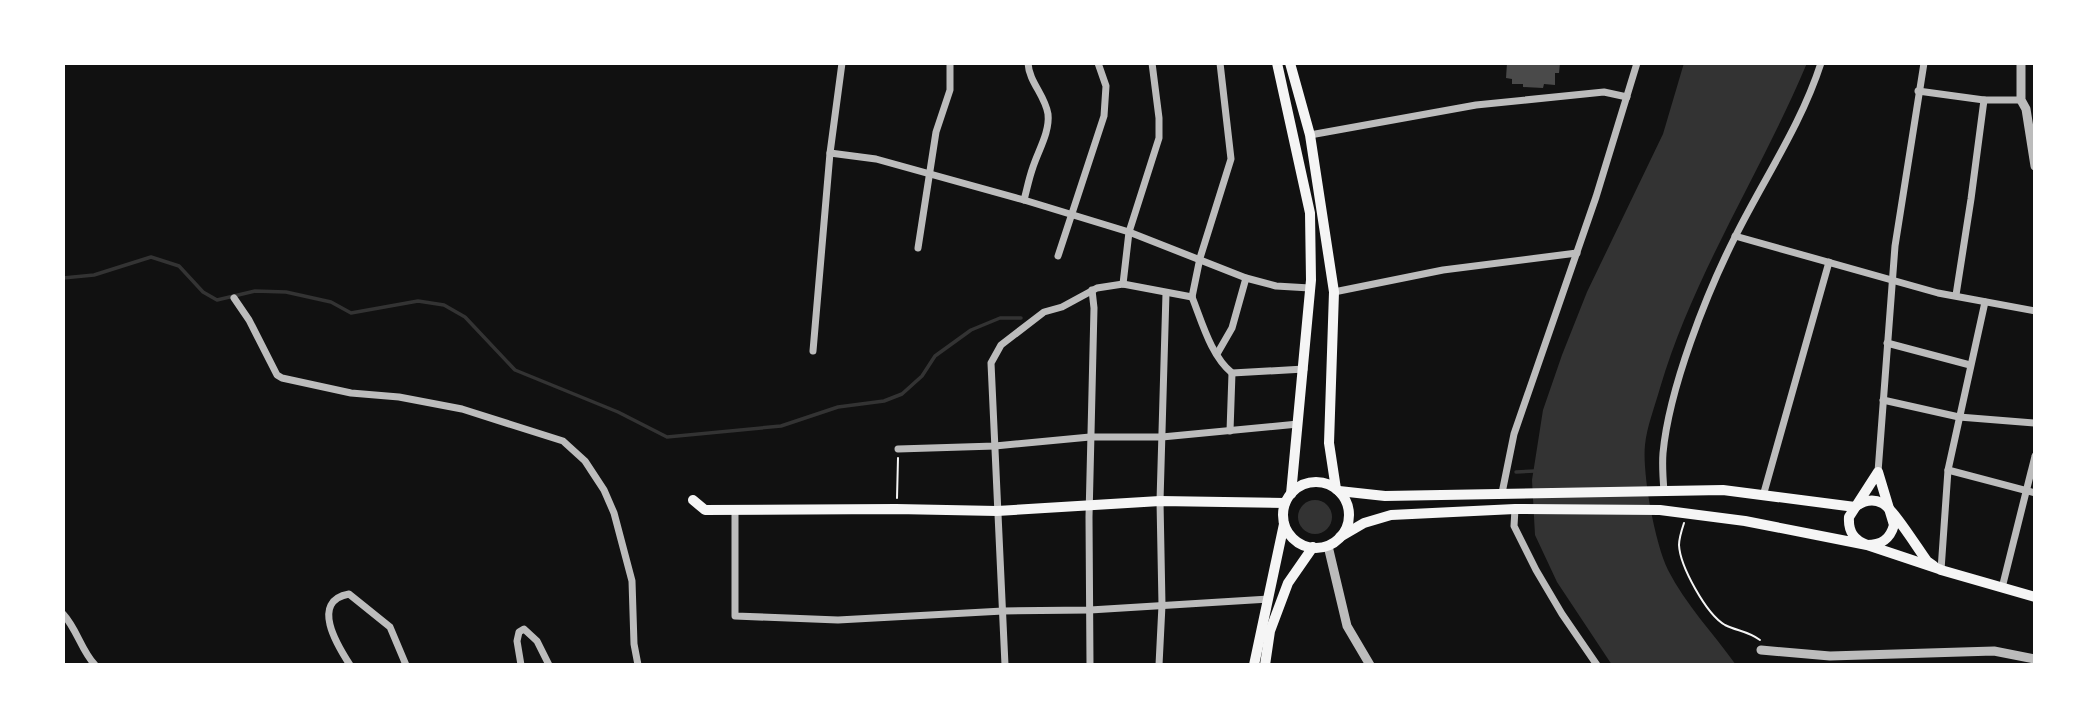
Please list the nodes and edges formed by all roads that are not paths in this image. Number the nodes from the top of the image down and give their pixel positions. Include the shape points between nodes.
1 (842, 63) edge
2 (950, 63) edge
3 (1028, 63) edge
4 (1098, 63) edge
5 (1152, 63) edge
6 (1220, 63) edge
7 (1277, 63) edge
8 (1290, 63) edge
9 (1637, 63) edge
10 (1821, 63) edge
11 (1924, 63) edge
12 (2021, 63) edge
13 (1918, 91) junction
14 (1627, 97) junction
15 (1984, 100) junction
16 (2021, 100) junction
17 (1310, 135) junction
18 (2033, 140) edge
19 (830, 153) junction
20 (2035, 166) edge
21 (928, 174) junction
22 (1024, 200) junction
23 (1070, 213) junction
24 (1129, 232) junction
25 (1735, 236) junction
26 (918, 248) dead end
27 (1577, 253) junction
28 (1058, 256) dead end
29 (1200, 258) junction
30 (1829, 262) junction
31 (1246, 278) junction
32 (1892, 281) junction
33 (1123, 284) junction
34 (1310, 288) junction
35 (1092, 289) junction
36 (1334, 292) junction
37 (1166, 293) junction
38 (1956, 295) junction
39 (1192, 298) junction
40 (234, 299) dead end
41 (1985, 302) junction
42 (2035, 311) edge
43 (1887, 343) junction
44 (813, 351) dead end
45 (1217, 354) junction
46 (1970, 365) junction
47 (1304, 369) junction
48 (1233, 373) junction
49 (1883, 400) junction
50 (1959, 416) junction
51 (2035, 423) edge
52 (1298, 424) junction
53 (1230, 430) junction
54 (1090, 437) junction
55 (1162, 437) junction
56 (995, 446) junction
57 (898, 449) road end
58 (2035, 456) edge
59 (1948, 470) junction
60 (1878, 472) junction
61 (1338, 490) junction
62 (1664, 491) junction
63 (2031, 492) edge
64 (1506, 493) junction
65 (1763, 496) junction
66 (1288, 498) junction
67 (693, 500) dead end
68 (1160, 501) junction
69 (1090, 505) junction
70 (1855, 507) junction
71 (1515, 509) junction
72 (735, 510) junction
73 (997, 511) junction
74 (1892, 513) junction
75 (1284, 524) junction
76 (1340, 537) junction
77 (1867, 545) junction
78 (1328, 546) junction
79 (1313, 547) junction
80 (1940, 570) junction
81 (2003, 588) junction
82 (2035, 597) edge
83 (1269, 599) junction
84 (1162, 605) junction
85 (1090, 610) junction
86 (1003, 611) junction
87 (63, 614) edge
88 (1760, 650) road end
89 (2035, 659) edge
90 (95, 665) edge
91 (350, 665) edge
92 (406, 665) edge
93 (522, 665) edge
94 (549, 665) edge
95 (638, 665) edge
96 (1005, 665) edge
97 (1090, 665) edge
98 (1159, 665) edge
99 (1254, 665) edge
100 (1265, 665) edge
101 (1370, 665) edge
102 (1597, 665) edge

1 - 19 street
2 - 21 street via 950,90
3 - 22 street via 1028,74 1048,115
4 - 23 street via 1106,86 1104,116
5 - 24 street via 1159,138
6 - 29 street via 1231,159
7 - 34 main road via 1310,213
8 - 17 main road
9 - 14 street
10 - 25 street via 1789,141
11 - 13 street
12 - 16 street
13 - 15 street
13 - 32 street
14 - 17 street via 1604,92 1476,105
14 - 27 street
15 - 16 street
15 - 38 street
16 - 18 street
17 - 36 main road
18 - 20 street
19 - 21 street via 876,159
19 - 44 street
21 - 22 street
21 - 26 street
22 - 23 street
23 - 24 street
23 - 28 street
24 - 29 street
24 - 33 street
25 - 30 street
25 - 62 street via 1676,386 1663,453
27 - 36 street via 1443,270
27 - 64 street via 1514,433
29 - 31 street
29 - 39 street
30 - 32 street
30 - 65 street
31 - 34 street
31 - 45 street via 1232,328
32 - 38 street
32 - 43 street
33 - 35 street
33 - 37 street
34 - 47 main road
35 - 54 street
35 - 56 street via 1044,312 1001,345 991,363
36 - 61 main road via 1329,443
37 - 39 street
37 - 55 street
38 - 41 street
39 - 45 street
40 - 95 street via 276,375 282,378 461,409 563,441 585,461 614,513 632,580
41 - 42 street
41 - 46 street
43 - 46 street
43 - 49 street
45 - 48 street
46 - 50 street
47 - 48 street
47 - 52 main road
48 - 53 street
49 - 50 street
49 - 60 street
50 - 51 street
50 - 59 street
52 - 53 street
52 - 66 main road
53 - 55 street
54 - 55 street
54 - 56 street
54 - 69 street
55 - 68 street
56 - 57 street
56 - 73 street
58 - 63 street
59 - 63 street
59 - 80 street
60 - 70 main road
60 - 74 main road
61 - 64 main road via 1385,496
61 - 66 main road via 1308,484
61 - 76 main road via 1349,518
62 - 64 main road
62 - 65 main road
63 - 81 street via 2011,545
65 - 70 main road
66 - 68 main road
66 - 75 main road via 1282,513
67 - 72 main road via 705,510
68 - 69 main road
68 - 84 street
69 - 73 main road
69 - 85 street
70 - 74 main road via 1875,500
70 - 77 main road via 1849,517 1850,532
71 - 76 main road via 1391,515
71 - 77 main road via 1686,512
71 - 102 street via 1514,526 1536,570
72 - 73 main road
72 - 86 street via 735,617 838,620
73 - 86 street
74 - 77 main road via 1894,525 1887,538
74 - 80 main road via 1927,561
75 - 79 main road via 1295,539
75 - 83 main road
76 - 78 main road
77 - 80 main road
78 - 79 main road
78 - 101 street via 1347,625
79 - 100 main road via 1288,583 1270,631
80 - 81 main road
81 - 82 main road
83 - 84 street
83 - 99 main road
84 - 85 street
84 - 98 street
85 - 86 street
85 - 97 street
86 - 96 street
87 - 90 street
88 - 89 street via 1830,656 1994,652
91 - 92 street via 328,618 332,602 349,594 390,626
93 - 94 street via 517,642 524,629 537,641

